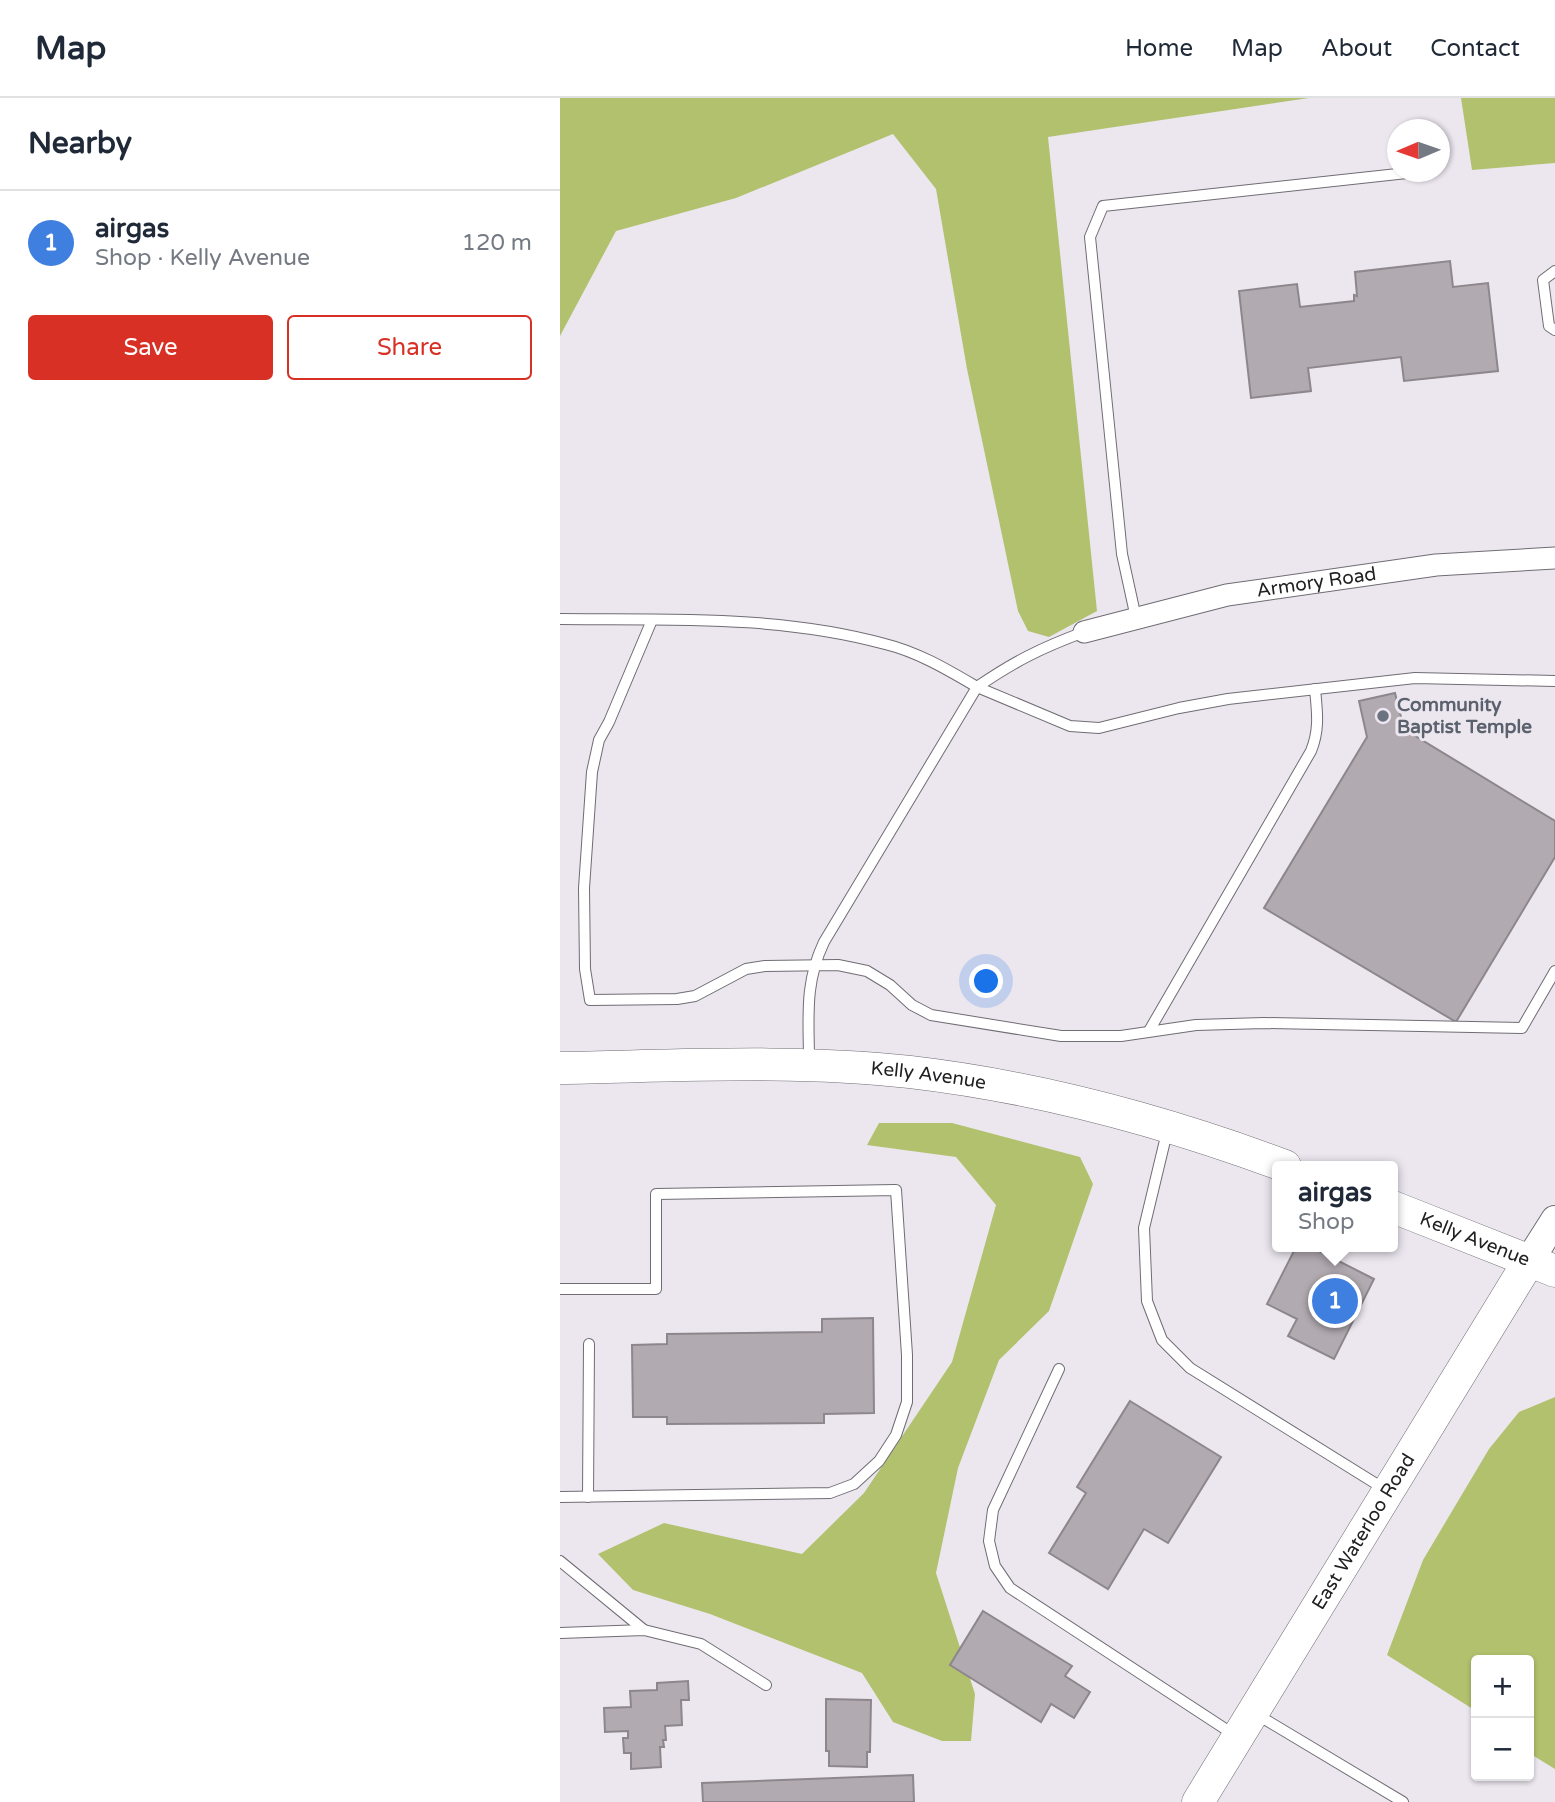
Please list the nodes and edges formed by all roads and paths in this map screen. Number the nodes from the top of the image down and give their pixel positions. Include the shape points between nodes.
1 (1387, 175) edge
2 (1555, 271) edge
3 (1555, 330) edge
4 (1555, 558) edge
5 (1136, 618) junction
6 (560, 619) edge
7 (652, 620) junction
8 (1084, 632) joint
9 (1555, 681) edge
10 (977, 687) junction
11 (1315, 689) junction
12 (813, 965) junction
13 (1555, 971) edge
14 (1149, 1031) junction
15 (809, 1066) junction
16 (560, 1068) edge
17 (1169, 1126) junction
18 (1272, 1162) edge
19 (1398, 1209) edge
20 (1555, 1220) edge
21 (1542, 1266) edge
22 (560, 1289) edge
23 (589, 1345) dead end
24 (1059, 1369) dead end
25 (1388, 1491) junction
26 (560, 1497) edge
27 (589, 1497) junction
28 (560, 1561) edge
29 (644, 1630) junction
30 (560, 1633) edge
31 (766, 1685) dead end
32 (1246, 1725) junction
33 (1198, 1802) edge
34 (1403, 1802) edge

1 - 5 lane via 1103,206 1090,237 1122,554
2 - 3 lane via 1543,280 1549,326
4 - 5 street, Armory Road via 1436,565 1240,593
5 - 8 street, Armory Road
6 - 7 lane
7 - 10 lane via 756,623 848,635 888,644
7 - 12 lane via 599,740 592,772 584,888 590,1000 677,999 695,996 746,969
8 - 10 lane via 1040,648
9 - 11 lane via 1415,678
10 - 11 lane via 1070,726 1100,728 1228,699
10 - 12 lane
11 - 14 lane via 1318,721 1311,751
12 - 14 lane via 867,971 931,1015 1060,1035 1121,1036
12 - 15 lane via 808,996
13 - 14 lane via 1522,1028 1264,1023
15 - 16 main road, Kelly Avenue
15 - 17 main road, Kelly Avenue via 910,1072 1002,1086
17 - 18 main road, Kelly Avenue
17 - 25 lane via 1144,1228 1147,1301 1162,1340 1190,1368
19 - 21 main road, Kelly Avenue
20 - 21 street
21 - 25 main road, East Waterloo Road
22 - 27 lane via 656,1289 656,1194 896,1190 907,1402 896,1435 879,1461 854,1484 830,1493
23 - 27 lane
24 - 32 lane via 993,1510 989,1541 995,1566 1010,1588
25 - 32 main road, East Waterloo Road
26 - 27 lane
28 - 29 lane
29 - 30 lane
29 - 31 lane via 701,1644
32 - 33 main road, East Waterloo Road
32 - 34 lane

